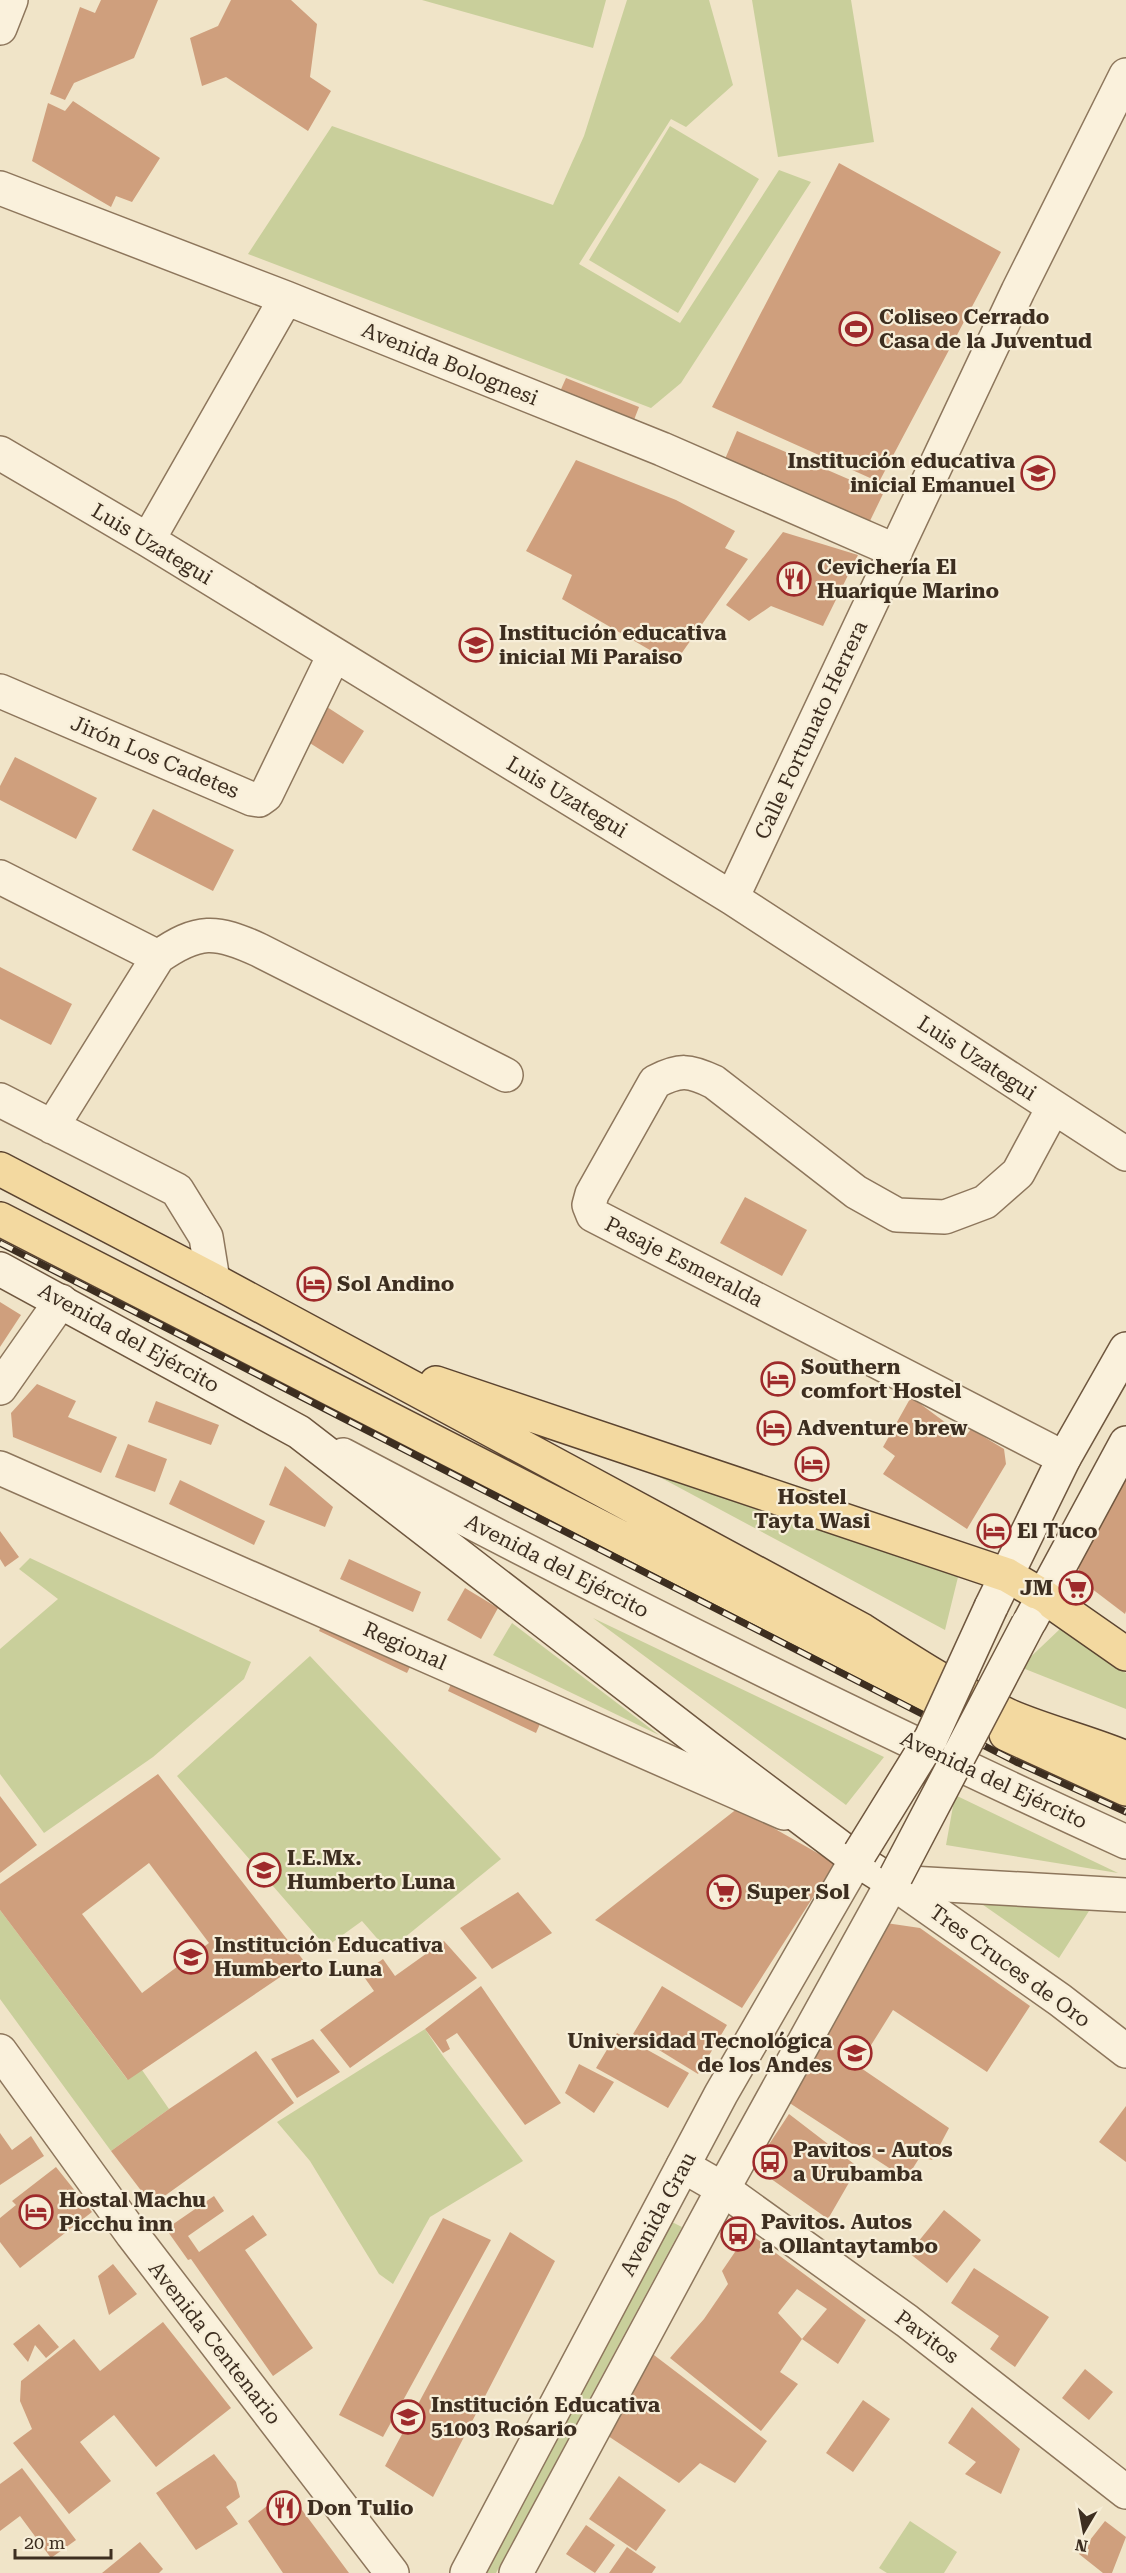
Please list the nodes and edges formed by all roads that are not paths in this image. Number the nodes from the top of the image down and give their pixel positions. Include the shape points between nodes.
1 (12, 0) edge
2 (0, 28) edge
3 (1126, 75) edge
4 (0, 188) edge
5 (286, 298) junction
6 (0, 453) edge
7 (148, 540) junction
8 (896, 550) junction
9 (334, 655) junction
10 (0, 691) edge
11 (0, 877) edge
12 (732, 898) junction
13 (158, 957) junction
14 (506, 1075) dead end
15 (0, 1100) edge
16 (1053, 1108) junction
17 (52, 1127) junction
18 (1126, 1154) edge
19 (0, 1168) edge
20 (0, 1219) edge
21 (0, 1269) edge
22 (213, 1280) junction
23 (61, 1300) junction
24 (1126, 1349) edge
25 (348, 1354) junction
26 (0, 1389) edge
27 (299, 1432) junction
28 (1126, 1443) edge
29 (1064, 1458) junction
30 (0, 1468) edge
31 (1007, 1575) junction
32 (1036, 1610) junction
33 (1126, 1654) edge
34 (1126, 1758) edge
35 (1126, 1789) edge
36 (810, 1824) junction
37 (1126, 1842) edge
38 (859, 1857) junction
39 (894, 1879) junction
40 (1126, 1894) edge
41 (0, 2051) edge
42 (1126, 2051) edge
43 (684, 2166) junction
44 (723, 2189) junction
45 (1126, 2492) edge
46 (392, 2573) edge
47 (467, 2573) edge
48 (516, 2573) edge

1 - 2 street
3 - 8 street, Calle Fortunato Herrera via 1018,291
4 - 5 street, Avenida Bolognesi
5 - 7 street
5 - 8 street, Avenida Bolognesi via 662,449
6 - 7 street, Luis Uzategui
7 - 9 street, Luis Uzategui
8 - 12 street, Calle Fortunato Herrera
9 - 10 street, Jirón Los Cadetes via 266,795 259,800
9 - 12 street, Luis Uzategui
11 - 13 street
12 - 16 street, Luis Uzategui
13 - 14 street via 176,944 212,933 233,937
13 - 17 street
15 - 17 street
16 - 18 street, Luis Uzategui
16 - 29 street, Pasaje Esmeralda via 1018,1173 985,1202 945,1217 897,1215 856,1192 714,1082 693,1072 672,1073 655,1082 589,1204 593,1215
17 - 22 street via 177,1190 206,1237
19 - 22 main road
20 - 35 main road, Avenida del Ejército via 990,1727
21 - 23 street, Avenida del Ejército
22 - 25 main road
23 - 26 street
23 - 27 street, Avenida del Ejército
24 - 29 street
25 - 31 main road
25 - 34 main road via 862,1630 937,1678 1011,1716
27 - 36 street
27 - 37 street, Avenida del Ejército via 564,1572
28 - 32 street
29 - 31 street
30 - 36 street, Regional
31 - 32 main road
31 - 38 street, Avenida Grau, bridge via 931,1738
32 - 33 main road
32 - 39 street, bridge
36 - 38 street, Tres Cruces de Oro
38 - 39 street, Tres Cruces de Oro
38 - 43 street, Avenida Grau via 721,2094
39 - 40 street
39 - 42 street, Tres Cruces de Oro
39 - 44 street
41 - 46 street, Avenida Centenario via 132,2234
43 - 44 street, Pavitos
43 - 47 street, Avenida Grau
44 - 45 street, Pavitos via 907,2321
44 - 48 street

